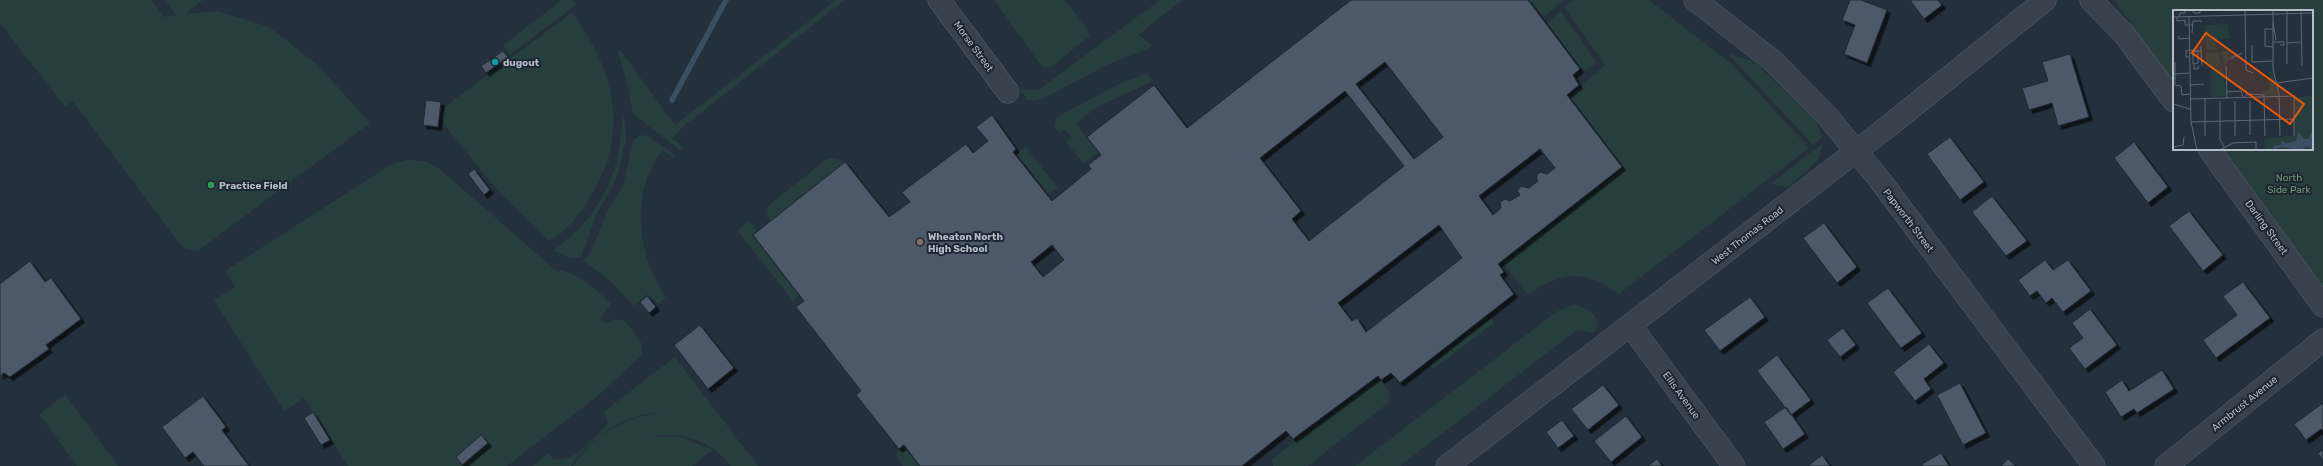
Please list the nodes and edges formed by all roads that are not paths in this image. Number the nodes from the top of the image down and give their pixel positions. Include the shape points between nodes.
1 (939, 0) edge
2 (1695, 0) edge
3 (2045, 0) edge
4 (2091, 0) edge
5 (1008, 92) dead end
6 (2173, 100) edge
7 (2210, 150) edge
8 (1856, 151) junction
9 (2323, 306) edge
10 (1630, 325) junction
11 (2323, 340) edge
12 (1447, 466) edge
13 (1734, 466) edge
14 (2094, 466) edge
15 (2166, 466) edge

1 - 5 street, Morse Street
2 - 8 street, Papworth Street via 1774,62 1808,95
3 - 8 street, West Thomas Road
4 - 6 street via 2124,34
7 - 9 street, Darling Street
8 - 10 street, West Thomas Road
8 - 14 street, Papworth Street
10 - 12 street, West Thomas Road
10 - 13 street, Ellis Avenue
11 - 15 street, Armbrust Avenue

